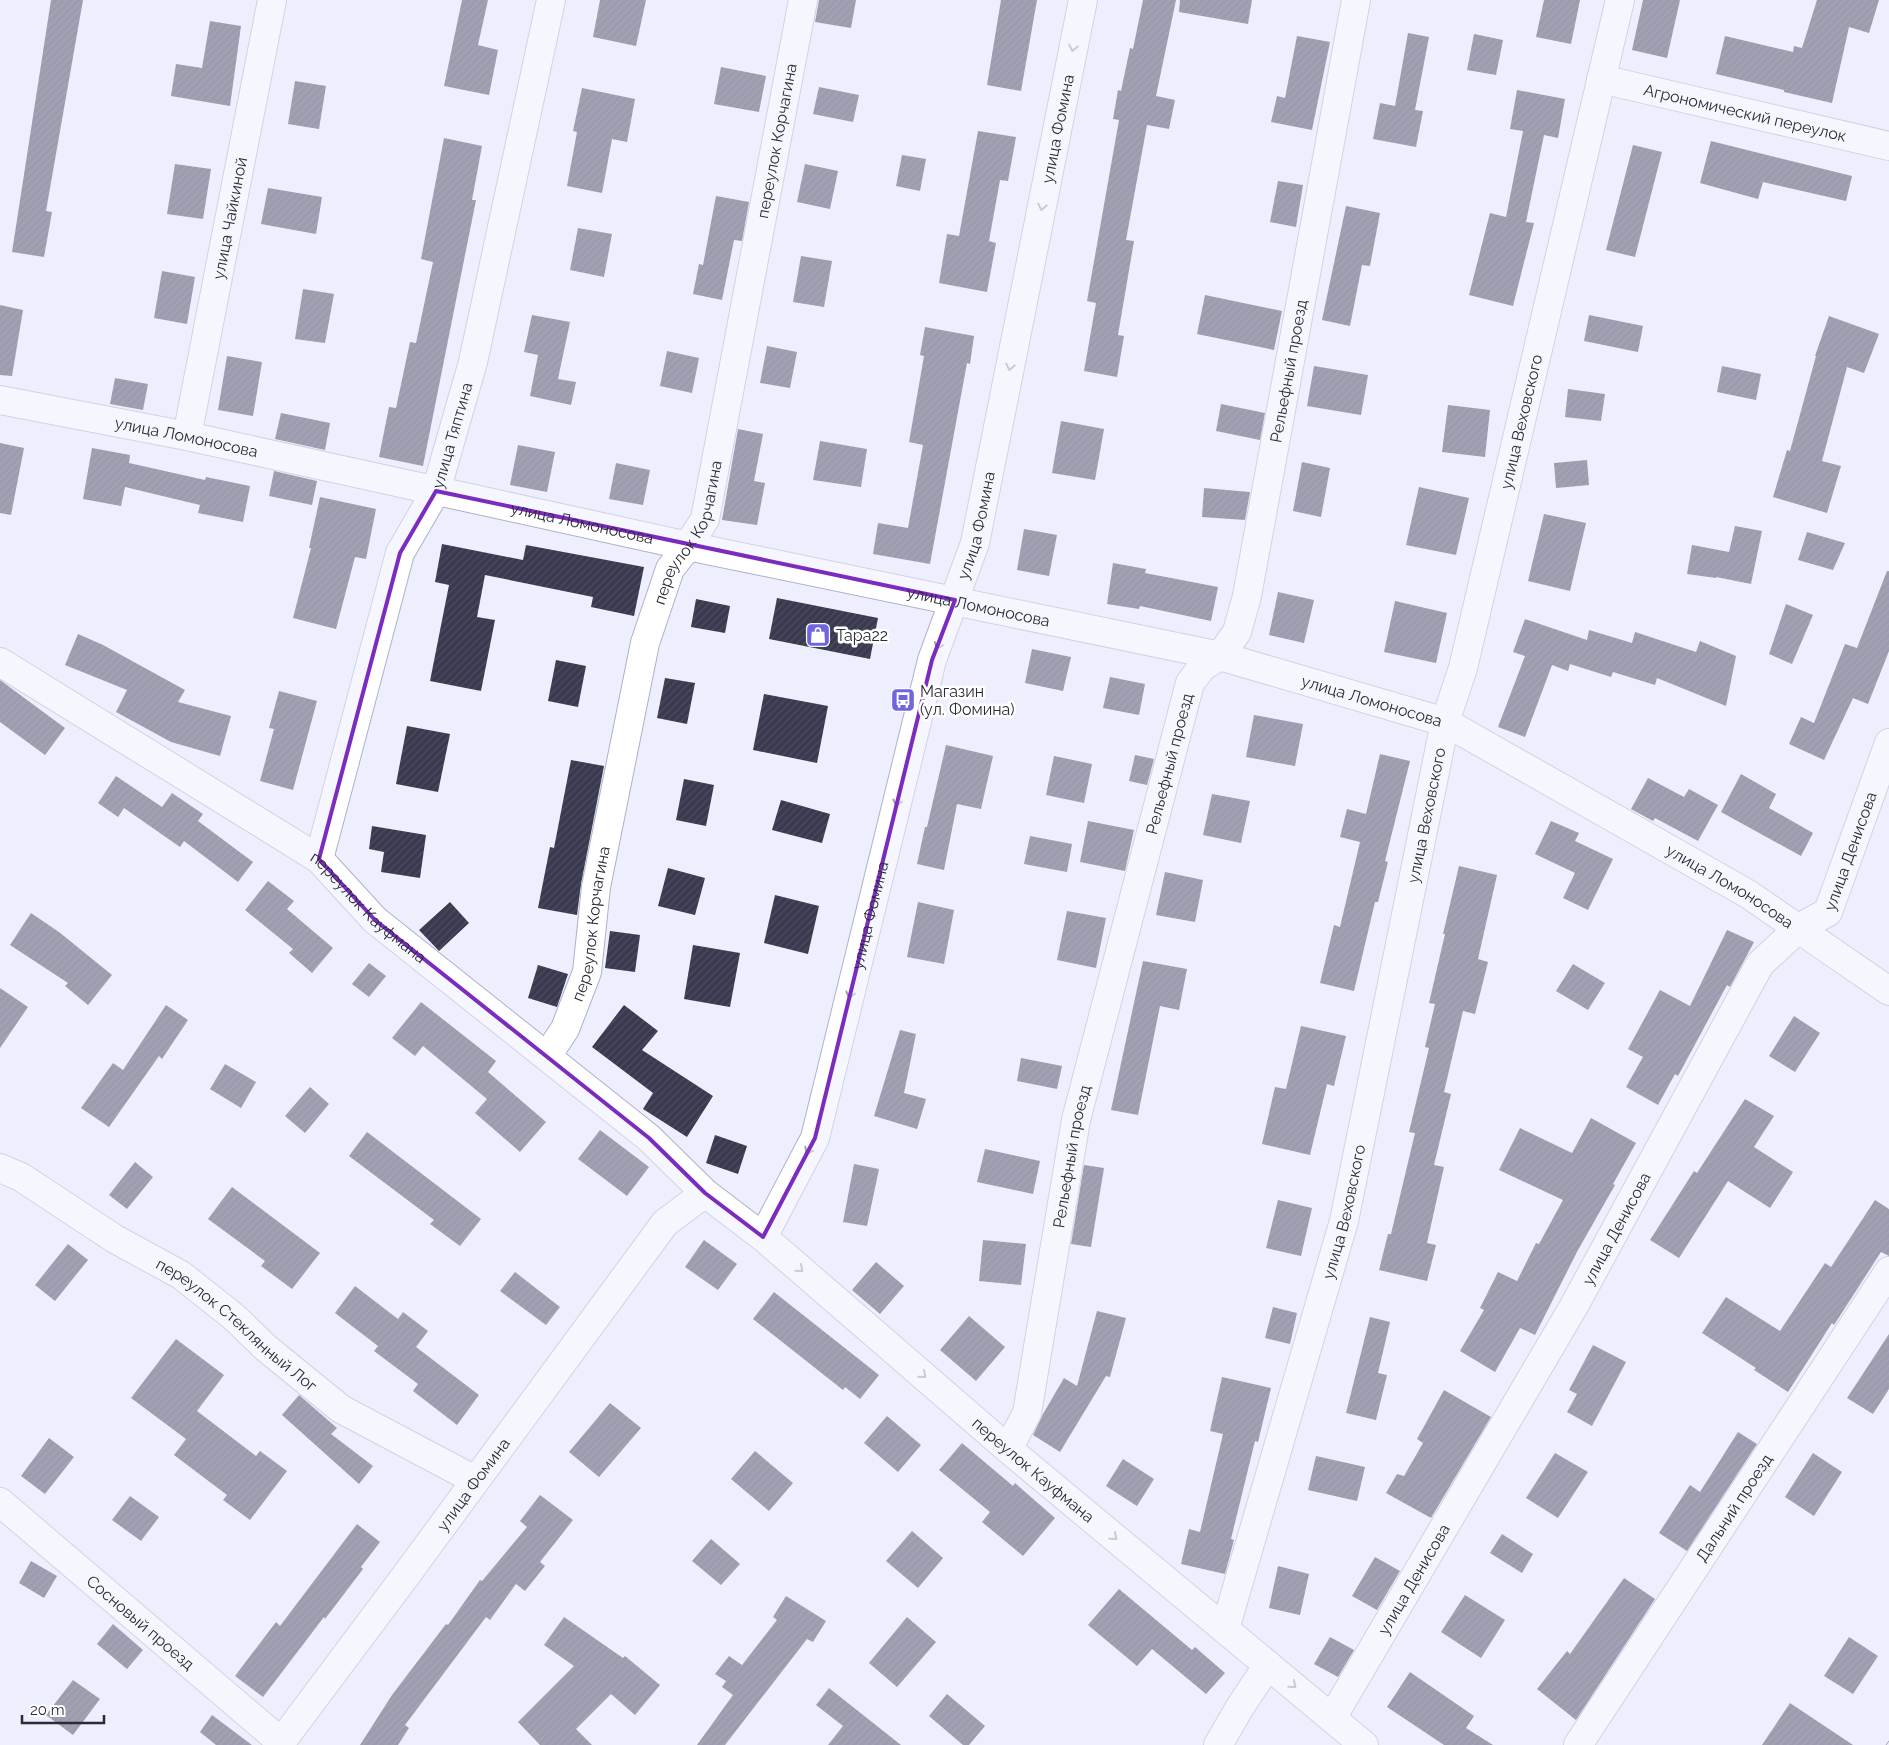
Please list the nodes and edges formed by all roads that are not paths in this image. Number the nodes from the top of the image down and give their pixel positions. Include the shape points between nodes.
1 (272, 0) edge
2 (551, 0) edge
3 (804, 0) edge
4 (1083, 0) edge
5 (1356, 0) edge
6 (1620, 0) edge
7 (1601, 79) junction
8 (1889, 146) edge
9 (0, 400) edge
10 (187, 436) junction
11 (436, 491) junction
12 (688, 546) junction
13 (955, 600) junction
14 (1220, 656) junction
15 (0, 662) edge
16 (1446, 722) junction
17 (1889, 743) edge
18 (319, 859) junction
19 (1799, 928) junction
20 (1889, 991) edge
21 (547, 1056) junction
22 (0, 1168) edge
23 (705, 1193) junction
24 (763, 1237) junction
25 (1889, 1271) edge
26 (1008, 1449) junction
27 (475, 1480) junction
28 (0, 1502) edge
29 (1225, 1629) junction
30 (1268, 1665) junction
31 (1332, 1718) junction
32 (280, 1743) edge
33 (1218, 1745) edge
34 (1364, 1745) edge
35 (1578, 1745) edge

1 - 10 street, улица Чайкиной
2 - 11 street, улица Тяптина via 473,362
3 - 12 street, переулок Корчагина via 705,519
4 -> 13 street, улица Фомина via 975,543
5 - 14 street, Рельефный проезд via 1247,596 1236,632
6 - 7 street, улица Веховского
7 - 8 street, Агрономический переулок
7 - 16 street, улица Веховского via 1465,658
9 - 10 street, улица Ломоносова
10 - 11 street, улица Ломоносова
11 - 12 street, улица Ломоносова
11 - 18 street, улица Тяптина via 400,553
12 - 13 street, улица Ломоносова
12 - 21 street, переулок Корчагина via 670,569 645,643 596,887 587,972 565,1028
13 - 14 street, улица Ломоносова
13 -> 24 street, улица Фомина via 932,660 815,1138
14 - 16 street, улица Ломоносова
14 - 26 street, Рельефный проезд via 1202,667 1190,683 1076,1120 1027,1413
15 - 18 street, переулок Кауфмана
16 - 19 street, улица Ломоносова via 1748,894
16 - 29 street, улица Веховского via 1344,1221
17 - 19 street, улица Денисова via 1828,912
18 - 21 street, переулок Кауфмана via 375,920
19 - 20 street, улица Ломоносова
19 - 31 street, улица Денисова via 1760,964 1574,1306
21 - 23 street, переулок Кауфмана via 649,1138
22 - 27 street, переулок Стеклянный Лог via 20,1177 114,1239 181,1275 341,1409
23 - 24 street, переулок Кауфмана
23 - 27 street, улица Фомина via 665,1223
24 -> 26 street, переулок Кауфмана
25 - 35 street, Дальний проезд
26 -> 29 street, переулок Кауфмана
27 - 32 street, улица Фомина
28 - 32 street, Сосновый проезд
29 - 30 street, переулок Кауфмана
30 -> 31 street, переулок Кауфмана
30 - 33 street
31 - 34 street, переулок Кауфмана

